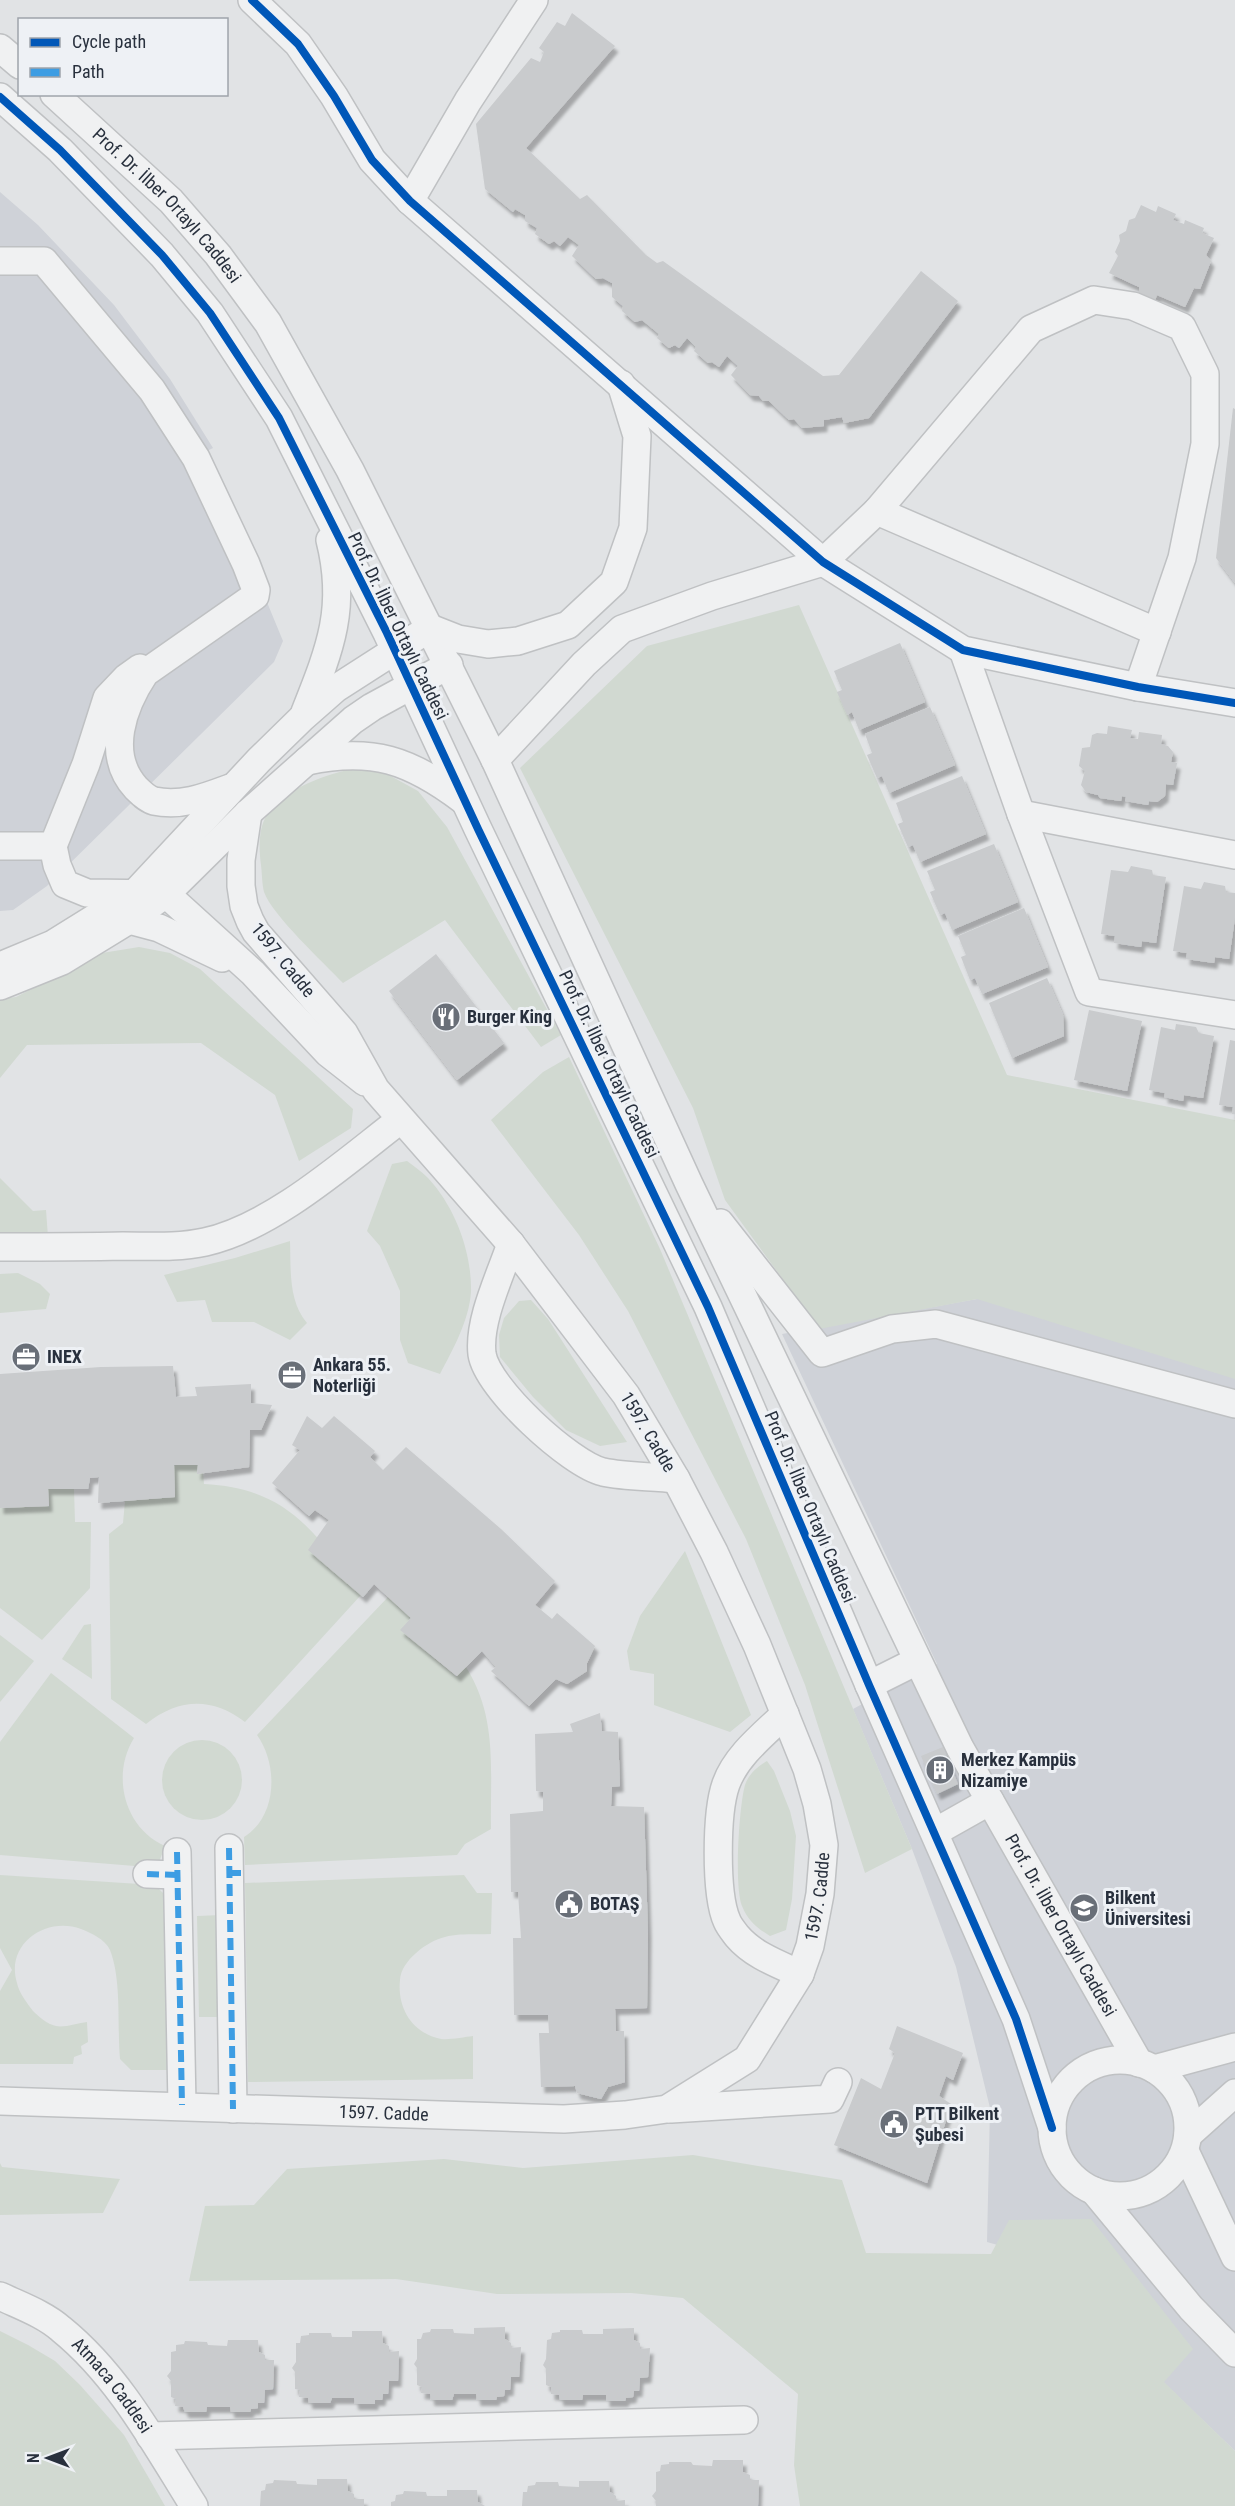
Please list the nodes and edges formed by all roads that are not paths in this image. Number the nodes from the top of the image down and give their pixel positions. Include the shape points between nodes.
1 (252, 0) edge
2 (534, 0) edge
3 (0, 48) edge
4 (18, 63) edge
5 (56, 96) edge
6 (0, 97) edge
7 (410, 201) junction
8 (0, 261) edge
9 (621, 384) junction
10 (321, 501) junction
11 (877, 511) junction
12 (823, 562) junction
13 (430, 628) junction
14 (1157, 632) junction
15 (394, 650) junction
16 (963, 650) junction
17 (163, 659) junction
18 (448, 665) junction
19 (412, 686) junction
20 (1138, 687) junction
21 (1235, 704) edge
22 (302, 718) junction
23 (495, 760) junction
24 (306, 761) junction
25 (234, 787) junction
26 (465, 801) junction
27 (248, 813) junction
28 (1021, 814) junction
29 (0, 846) edge
30 (53, 846) junction
31 (1235, 855) edge
32 (135, 893) junction
33 (166, 894) junction
34 (129, 920) junction
35 (0, 966) edge
36 (253, 973) junction
37 (0, 986) edge
38 (1235, 1015) edge
39 (376, 1090) junction
40 (400, 1120) junction
41 (689, 1184) junction
42 (511, 1244) junction
43 (0, 1247) edge
44 (1235, 1404) edge
45 (676, 1479) junction
46 (917, 1661) junction
47 (869, 1684) junction
48 (785, 1714) junction
49 (990, 1801) junction
50 (934, 1832) junction
51 (234, 1865) dead end
52 (147, 1874) dead end
53 (800, 1974) junction
54 (1235, 2047) edge
55 (1147, 2066) junction
56 (838, 2082) dead end
57 (1235, 2092) edge
58 (0, 2101) edge
59 (182, 2105) junction
60 (233, 2109) junction
61 (667, 2109) junction
62 (1052, 2128) junction
63 (1186, 2143) junction
64 (1094, 2191) junction
65 (1235, 2257) edge
66 (0, 2296) edge
67 (1235, 2353) edge
68 (744, 2420) dead end
69 (150, 2436) junction
70 (194, 2506) edge

1 - 7 street via 298,44 372,160
2 - 7 street via 468,101
3 - 4 street
5 - 13 street, Prof. Dr. İlber Ortaylı Caddesi via 171,201 218,255 268,323 350,470
6 - 10 street, Prof. Dr. İlber Ortaylı Caddesi via 110,200 210,313 279,418
7 - 9 street
8 - 17 street via 44,261 152,390 196,458 246,564 255,596
9 - 12 street
9 - 13 street via 637,436 633,528 614,582 568,625 519,641 488,644 458,639
10 - 15 street, Prof. Dr. İlber Ortaylı Caddesi
10 - 22 street via 338,581 338,600 327,655
11 - 12 street
11 - 14 street
11 - 14 street via 1031,329 1094,300 1133,306 1182,327 1205,374 1205,444 1182,558
12 - 16 street
12 - 23 street via 622,629
13 - 15 street
13 - 18 street, Prof. Dr. İlber Ortaylı Caddesi
14 - 20 street
15 - 19 street, Prof. Dr. İlber Ortaylı Caddesi
15 - 22 street via 335,689
16 - 20 street
16 - 28 street
17 - 25 street via 145,673 121,723 120,757 130,782 151,800 166,802 205,798
17 - 30 street via 150,661 107,698
18 - 19 street
18 - 23 street, Prof. Dr. İlber Ortaylı Caddesi
19 - 24 street via 372,707
19 - 26 street, Prof. Dr. İlber Ortaylı Caddesi
20 - 21 street
22 - 25 street
23 - 41 street, Prof. Dr. İlber Ortaylı Caddesi
24 - 26 street via 352,753 380,757 417,770
24 - 27 street
25 - 32 street
26 - 47 street, Prof. Dr. İlber Ortaylı Caddesi via 683,1250
27 - 33 street
27 - 39 street, 1597. Cadde via 240,886 250,921 344,1033
28 - 31 street
28 - 38 street via 1089,992
29 - 30 street
30 - 32 street via 65,884 87,893
32 - 33 street
32 - 35 street via 53,944
33 - 34 street
33 - 36 street, 1597. Cadde
34 - 36 street, 1597. Cadde via 181,937
34 - 37 street via 62,961
36 - 39 street, 1597. Cadde via 328,1053
39 - 40 street, 1597. Cadde
40 - 42 street, 1597. Cadde
40 - 43 street via 317,1184 229,1235 169,1246
41 - 44 street via 822,1353 892,1329 936,1324
41 - 46 street, Prof. Dr. İlber Ortaylı Caddesi
42 - 45 street, 1597. Cadde via 626,1395
42 - 45 street via 488,1310 482,1341 486,1367 544,1435 585,1466 603,1472
45 - 48 street, 1597. Cadde via 719,1562
46 - 47 street
46 - 49 street, Prof. Dr. İlber Ortaylı Caddesi
47 - 50 street, Prof. Dr. İlber Ortaylı Caddesi
48 - 53 street, 1597. Cadde via 812,1786 824,1845 820,1894
48 - 53 street via 753,1744 726,1784 721,1807 720,1887 726,1921 737,1937 750,1949
49 - 50 street
49 - 55 street, Prof. Dr. İlber Ortaylı Caddesi
50 - 62 street, Prof. Dr. İlber Ortaylı Caddesi via 1016,2019
51 - 60 street
52 - 59 street via 177,1864
53 - 61 street, 1597. Cadde via 747,2059
54 - 55 street
55 - 62 street, Prof. Dr. İlber Ortaylı Caddesi via 1119,2060 1098,2063 1079,2073 1060,2098
55 - 63 street, Prof. Dr. İlber Ortaylı Caddesi via 1170,2081 1181,2097 1187,2116
56 - 61 street via 830,2098
57 - 63 street
58 - 59 street, 1597. Cadde
59 - 60 street, 1597. Cadde
60 - 61 street, 1597. Cadde via 564,2119
62 - 64 street, Prof. Dr. İlber Ortaylı Caddesi via 1063,2166
63 - 64 street, Prof. Dr. İlber Ortaylı Caddesi via 1176,2167 1148,2191 1112,2196
63 - 65 street, Prof. Dr. İlber Ortaylı Caddesi
64 - 67 street, Prof. Dr. İlber Ortaylı Caddesi via 1191,2308
66 - 69 street, Atmaca Caddesi via 60,2327 84,2349 104,2370
68 - 69 street
69 - 70 street, Atmaca Caddesi

